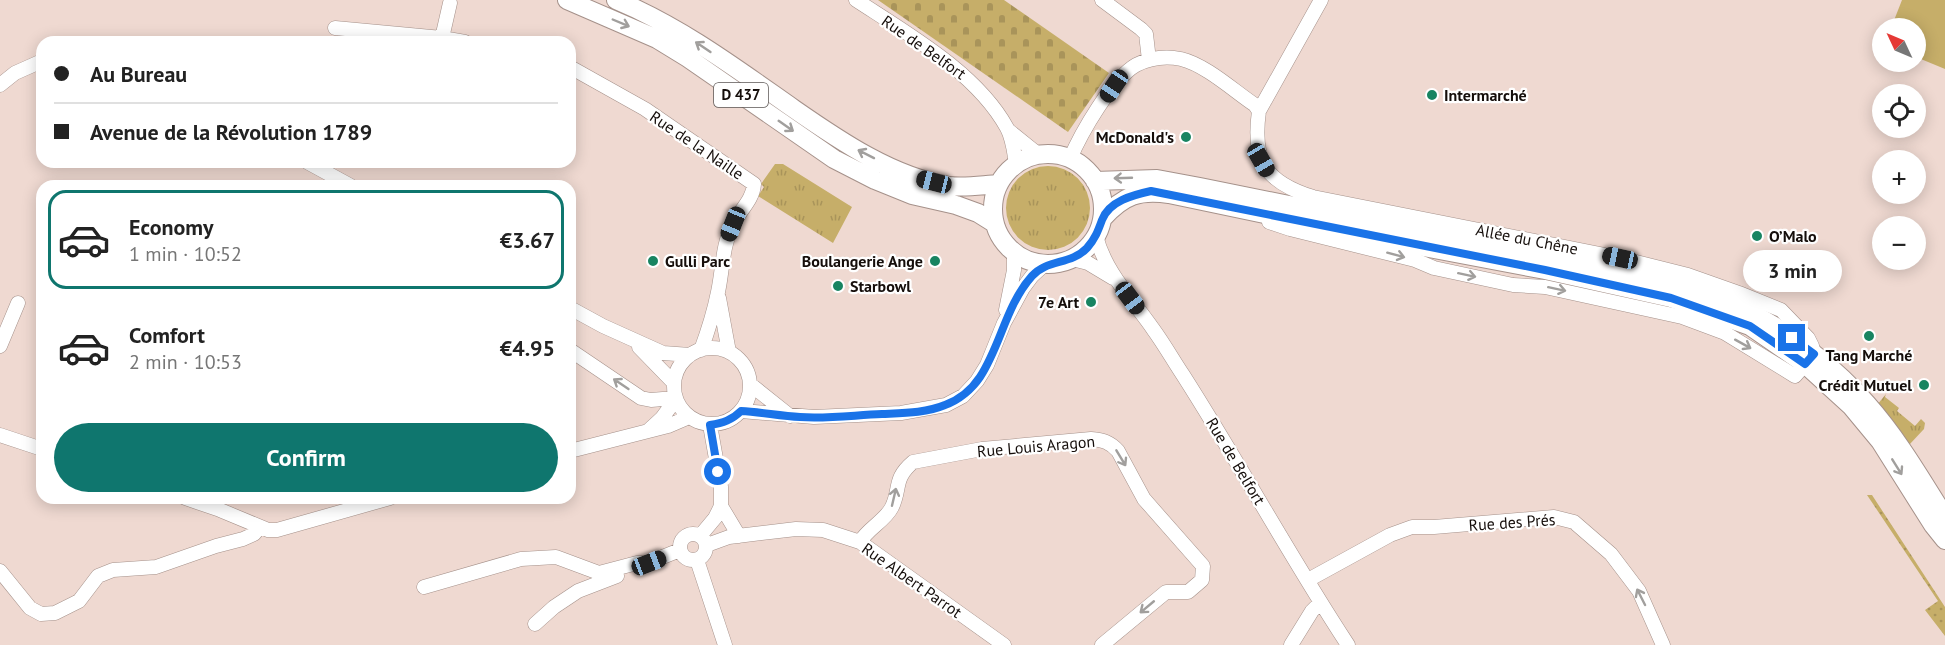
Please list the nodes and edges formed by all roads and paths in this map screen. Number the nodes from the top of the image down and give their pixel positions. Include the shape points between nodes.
1 (567, 0) edge
2 (616, 0) edge
3 (856, 0) edge
4 (1102, 0) edge
5 (1321, 0) edge
6 (450, 3) dead end
7 (335, 28) dead end
8 (421, 36) edge
9 (442, 36) edge
10 (1149, 60) junction
11 (36, 64) edge
12 (576, 70) edge
13 (0, 85) edge
14 (1259, 111) junction
15 (1008, 130) junction
16 (1039, 155) junction
17 (1070, 159) junction
18 (1016, 164) junction
19 (318, 168) edge
20 (340, 180) edge
21 (1095, 181) junction
22 (999, 184) junction
23 (1102, 218) junction
24 (994, 223) junction
25 (1096, 236) junction
26 (1014, 253) junction
27 (1072, 259) junction
28 (1044, 265) junction
29 (1118, 282) junction
30 (719, 291) junction
31 (18, 303) dead end
32 (576, 311) edge
33 (1004, 323) junction
34 (633, 341) junction
35 (0, 346) edge
36 (695, 352) junction
37 (729, 352) junction
38 (576, 354) edge
39 (1809, 359) junction
40 (674, 382) junction
41 (750, 384) junction
42 (675, 398) junction
43 (741, 411) junction
44 (790, 416) junction
45 (689, 417) junction
46 (710, 425) junction
47 (648, 431) junction
48 (0, 435) edge
49 (36, 447) edge
50 (576, 449) edge
51 (202, 504) edge
52 (369, 504) edge
53 (721, 506) junction
54 (1945, 517) edge
55 (260, 527) junction
56 (739, 536) junction
57 (704, 540) junction
58 (1945, 540) edge
59 (860, 542) junction
60 (680, 550) junction
61 (697, 560) junction
62 (649, 563) junction
63 (0, 571) edge
64 (1308, 580) junction
65 (424, 587) dead end
66 (1320, 603) junction
67 (535, 624) dead end
68 (999, 644) edge
69 (725, 645) edge
70 (1102, 645) edge
71 (1291, 645) edge
72 (1348, 645) edge
73 (1663, 645) edge

1 -> 24 main road, D 437 via 657,39 834,159 912,195 978,213
22 -> 2 main road, D 437 via 948,185 881,161 834,136 668,24
3 - 15 street, Rue de Belfort via 975,84
4 - 10 street via 1146,34
5 - 14 street
6 - 9 street
7 - 8 street
10 - 14 street via 1167,58 1191,63
10 - 17 street via 1134,66 1114,86
11 - 13 street
12 - 30 street, Rue de la Naille via 645,109 754,184 724,247
14 - 39 street, Allée du Chêne via 1257,147 1261,160 1279,182 1293,191 1688,275 1785,313 1808,338 1812,346
15 - 16 street, Rue de Belfort
15 - 18 street, Rue de Belfort
16 - 17 main road
16 - 18 main road
17 - 21 main road
18 - 22 main road
19 - 20 street
21 - 23 main road via 1102,199
39 -> 21 main road via 1753,314 1663,281 1157,179
22 - 24 main road via 994,196
23 - 25 main road
23 -> 39 main road via 1132,195 1151,191 1219,204 1671,298 1750,326
24 - 26 main road
25 - 27 main road via 1086,250
25 - 29 street, Rue de Belfort
26 - 28 main road
26 - 33 street
27 - 28 main road
27 - 29 street, Rue de Belfort via 1088,263
28 - 33 street via 1027,282
29 - 64 street, Rue de Belfort via 1192,389
30 - 36 street via 709,329
30 - 37 street
31 - 35 street
32 - 34 street
33 - 44 street via 977,381 963,396 946,405 902,413
34 - 36 street via 663,352
34 - 40 street
36 - 37 street
36 - 40 street via 682,363
37 - 41 street via 744,365
42 -> 38 street via 641,398
39 - 54 main road via 1869,406
39 -> 58 main road via 1880,441
40 - 42 street
41 - 43 street via 749,397
41 - 44 street
42 - 45 street
42 - 47 street
43 - 44 street
43 - 46 street via 723,423
45 - 46 street
45 - 47 street
46 - 53 street
47 - 50 street
48 - 49 street
51 - 55 street
52 - 55 street via 277,530
53 - 56 street
53 - 57 street
55 - 63 street via 243,540 156,567 112,570 98,576 79,601 55,613 41,615 30,608
56 - 57 street, Rue Albert Parrot
56 - 59 street, Rue Albert Parrot via 796,528 823,530
57 - 60 street via 692,534 684,538
57 - 61 street via 706,553
59 - 68 street, Rue Albert Parrot
59 -> 70 street, Rue Louis Aragon via 888,513 897,484 913,462 982,449 1103,440 1118,451 1144,499 1203,566 1202,580 1188,592 1166,592
60 - 61 street via 688,560
60 - 62 street
61 - 69 street
62 - 65 street via 599,573 556,557 521,559
62 - 67 street via 578,591
64 - 66 street, Rue de Belfort
73 -> 64 street, Rue des Prés via 1639,591 1611,554 1574,522 1562,518 1412,527
66 - 71 street
66 - 72 street, Rue de Belfort

